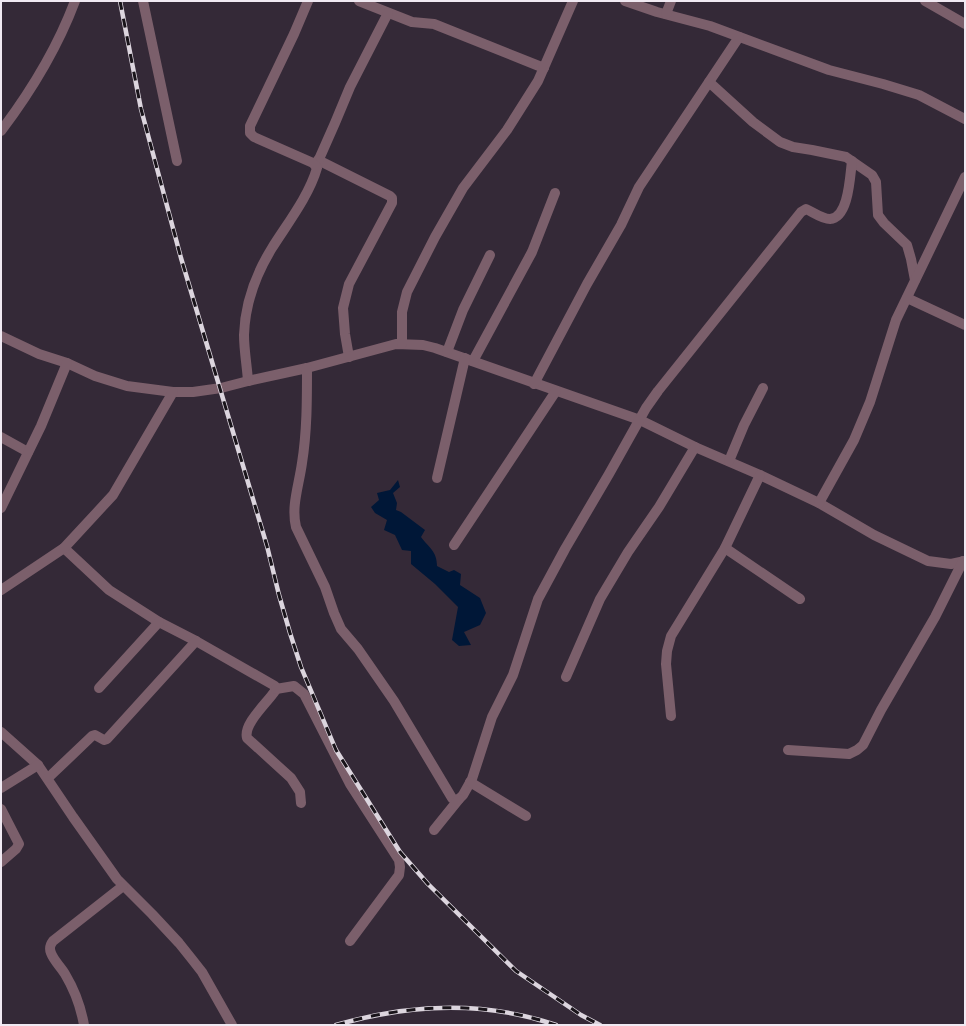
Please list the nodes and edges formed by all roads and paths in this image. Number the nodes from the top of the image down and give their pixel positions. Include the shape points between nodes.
1 (76, 1) edge
2 (143, 1) edge
3 (308, 1) edge
4 (359, 1) edge
5 (573, 1) edge
6 (625, 1) edge
7 (671, 1) edge
8 (925, 1) edge
9 (388, 13) junction
10 (666, 14) junction
11 (965, 24) edge
12 (739, 37) junction
13 (544, 68) junction
14 (709, 82) junction
15 (965, 119) edge
16 (1, 131) edge
17 (177, 161) dead end
18 (852, 161) junction
19 (317, 163) junction
20 (965, 177) edge
21 (555, 193) dead end
22 (490, 255) dead end
23 (915, 280) junction
24 (907, 298) junction
25 (965, 325) edge
26 (1, 336) edge
27 (402, 344) junction
28 (447, 352) junction
29 (349, 357) junction
30 (469, 359) junction
31 (67, 363) junction
32 (307, 368) junction
33 (248, 381) junction
34 (534, 384) junction
35 (763, 388) dead end
36 (556, 391) junction
37 (173, 392) junction
38 (640, 420) junction
39 (1, 437) edge
40 (695, 447) junction
41 (28, 452) junction
42 (729, 461) junction
43 (760, 475) junction
44 (437, 478) dead end
45 (819, 502) junction
46 (1, 508) edge
47 (454, 545) dead end
48 (64, 548) junction
49 (725, 548) junction
50 (964, 561) edge
51 (1, 590) edge
52 (800, 599) dead end
53 (159, 622) junction
54 (196, 642) junction
55 (566, 677) dead end
56 (100, 688) dead end
57 (276, 689) junction
58 (671, 716) dead end
59 (1, 732) edge
60 (788, 750) dead end
61 (38, 765) junction
62 (48, 778) junction
63 (470, 782) junction
64 (1, 788) edge
65 (459, 799) junction
66 (301, 803) dead end
67 (1, 809) edge
68 (526, 816) dead end
69 (434, 830) dead end
70 (1, 862) edge
71 (123, 886) junction
72 (350, 941) dead end
73 (84, 1025) edge
74 (232, 1025) edge

1 - 16 street via 44,68
2 - 17 street
3 - 19 street via 249,131 256,138
4 - 9 street
5 - 13 street
6 - 10 street
7 - 10 street
8 - 11 street
9 - 13 street via 412,22 434,24
9 - 19 street via 350,87
10 - 12 street
12 - 14 street
12 - 15 street via 829,70 919,96
13 - 27 street via 507,130 463,188 434,237 407,292 402,312
14 - 18 street via 753,122 780,142 846,157
14 - 34 street via 639,187
18 - 23 street via 872,175 876,182 878,214 906,245
18 - 38 street via 848,192 840,214 829,219 806,209 801,212 658,391
19 - 29 street via 390,196 393,200 349,284 343,308
19 - 33 street via 297,210 260,269 252,291 244,337
20 - 23 street
21 - 30 street via 532,252
22 - 28 street via 463,310
23 - 24 street
24 - 25 street
24 - 45 street via 890,334 864,417
26 - 31 street via 39,354
27 - 28 street via 423,345
27 - 29 street
28 - 30 street
29 - 32 street
30 - 34 street
30 - 44 street
31 - 37 street via 95,376 127,386
31 - 41 street
32 - 33 street
32 - 65 street via 304,445 295,504 296,527 325,587 341,629 394,701 452,798
33 - 37 street via 221,388
34 - 36 street
35 - 42 street
36 - 38 street
36 - 47 street
37 - 48 street via 113,495
38 - 40 street
38 - 63 street via 538,600 513,675 492,717
39 - 41 street
40 - 42 street
40 - 55 street via 600,599
41 - 46 street
42 - 43 street
43 - 45 street
43 - 49 street
45 - 50 street via 874,535 928,561 951,564
48 - 51 street
48 - 53 street via 109,590
49 - 52 street
49 - 58 street via 671,636 666,664
50 - 60 street via 863,745 849,754
53 - 54 street
53 - 56 street
54 - 57 street
54 - 62 street via 107,739 92,736
57 - 66 street via 250,722 246,735 291,778 300,792
57 - 72 street via 294,686 304,694 350,784 399,860 399,875
59 - 61 street
61 - 62 street
61 - 64 street
62 - 71 street via 77,824
63 - 65 street
63 - 68 street
65 - 69 street
67 - 70 street via 19,844
71 - 73 street via 50,946 52,955 66,975
71 - 74 street via 188,953 202,972

